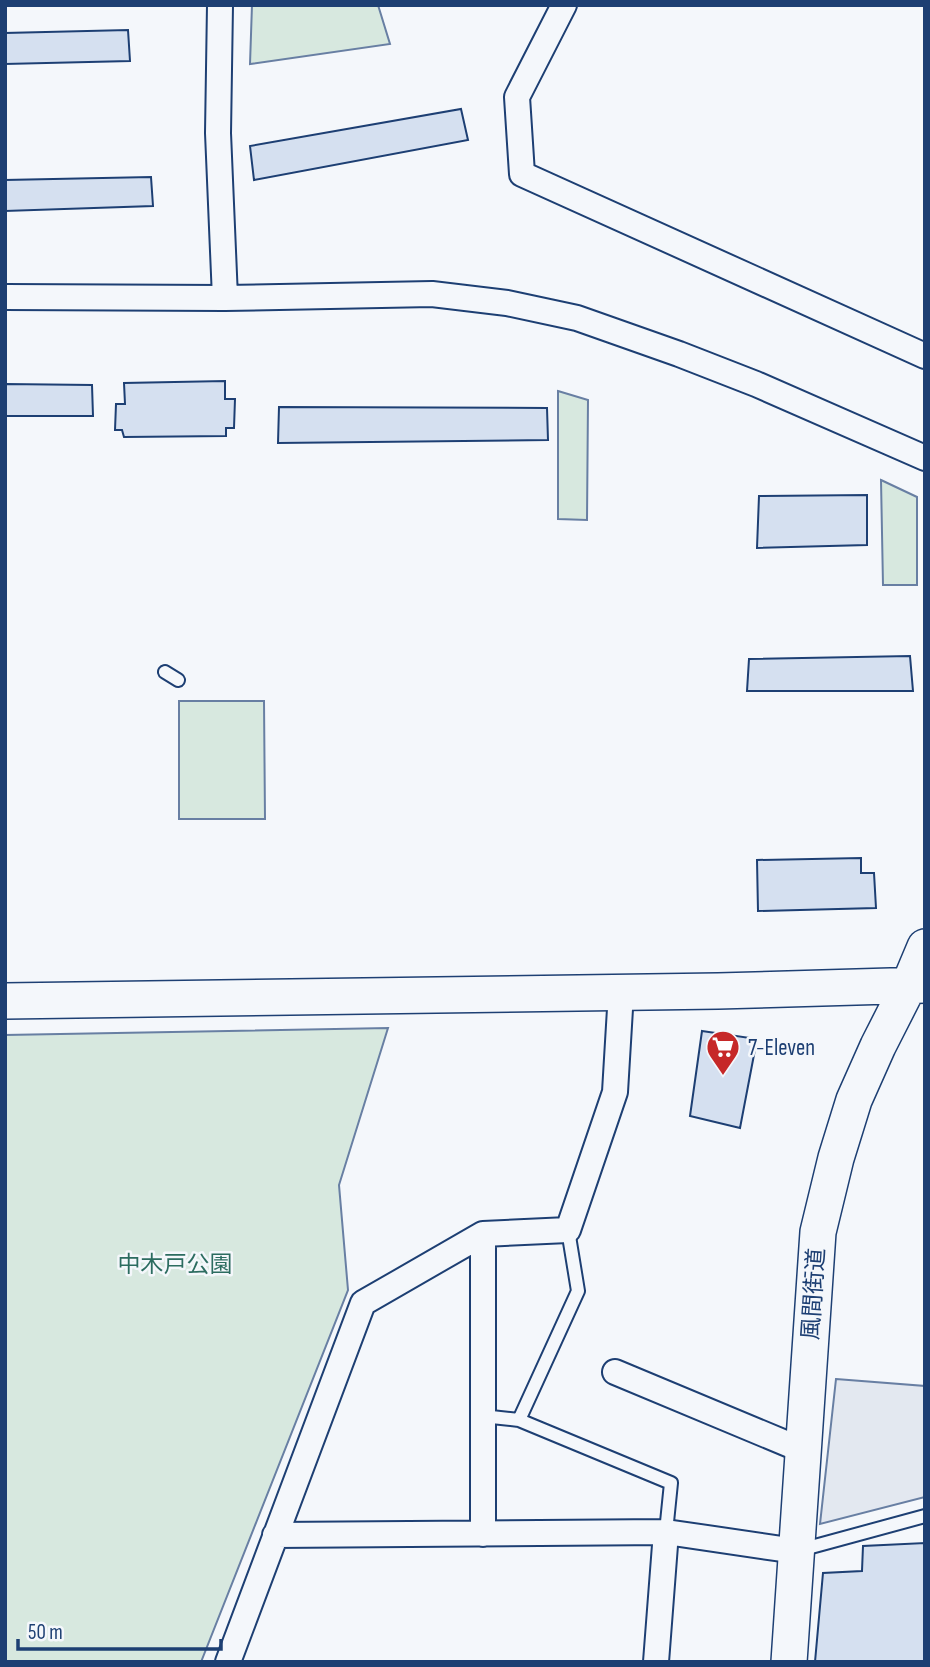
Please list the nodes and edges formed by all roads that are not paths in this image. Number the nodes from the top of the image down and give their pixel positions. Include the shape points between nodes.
1 (220, 5) edge
2 (564, 5) edge
3 (5, 297) edge
4 (225, 298) junction
5 (925, 356) edge
6 (925, 458) edge
7 (165, 672) dead end
8 (178, 680) dead end
9 (925, 947) edge
10 (917, 985) edge
11 (621, 992) junction
12 (5, 1001) edge
13 (568, 1230) junction
14 (483, 1234) junction
15 (614, 1372) dead end
16 (482, 1416) junction
17 (519, 1420) junction
18 (802, 1450) junction
19 (925, 1516) edge
20 (666, 1532) junction
21 (483, 1534) junction
22 (275, 1535) junction
23 (796, 1551) junction
24 (228, 1662) edge
25 (656, 1662) edge
26 (789, 1662) edge

1 - 4 street via 218,133
2 - 5 street via 517,97 522,174
3 - 4 street
4 - 6 street via 432,294 578,318 756,384
7 - 8 lane
9 - 10 street, 風間街道
10 - 11 street
10 - 18 street, 風間街道 via 853,1100 836,1158 818,1232
11 - 12 street
11 - 13 street via 615,1092
13 - 14 street
13 - 17 lane via 578,1291
14 - 16 street
14 - 22 street via 363,1303
15 - 18 street
16 - 17 lane
16 - 21 street
17 - 20 lane via 671,1483
18 - 23 street, 風間街道
19 - 23 lane
20 - 21 street
20 - 23 street
20 - 25 street
21 - 22 street
22 - 24 street
23 - 26 street, 風間街道

